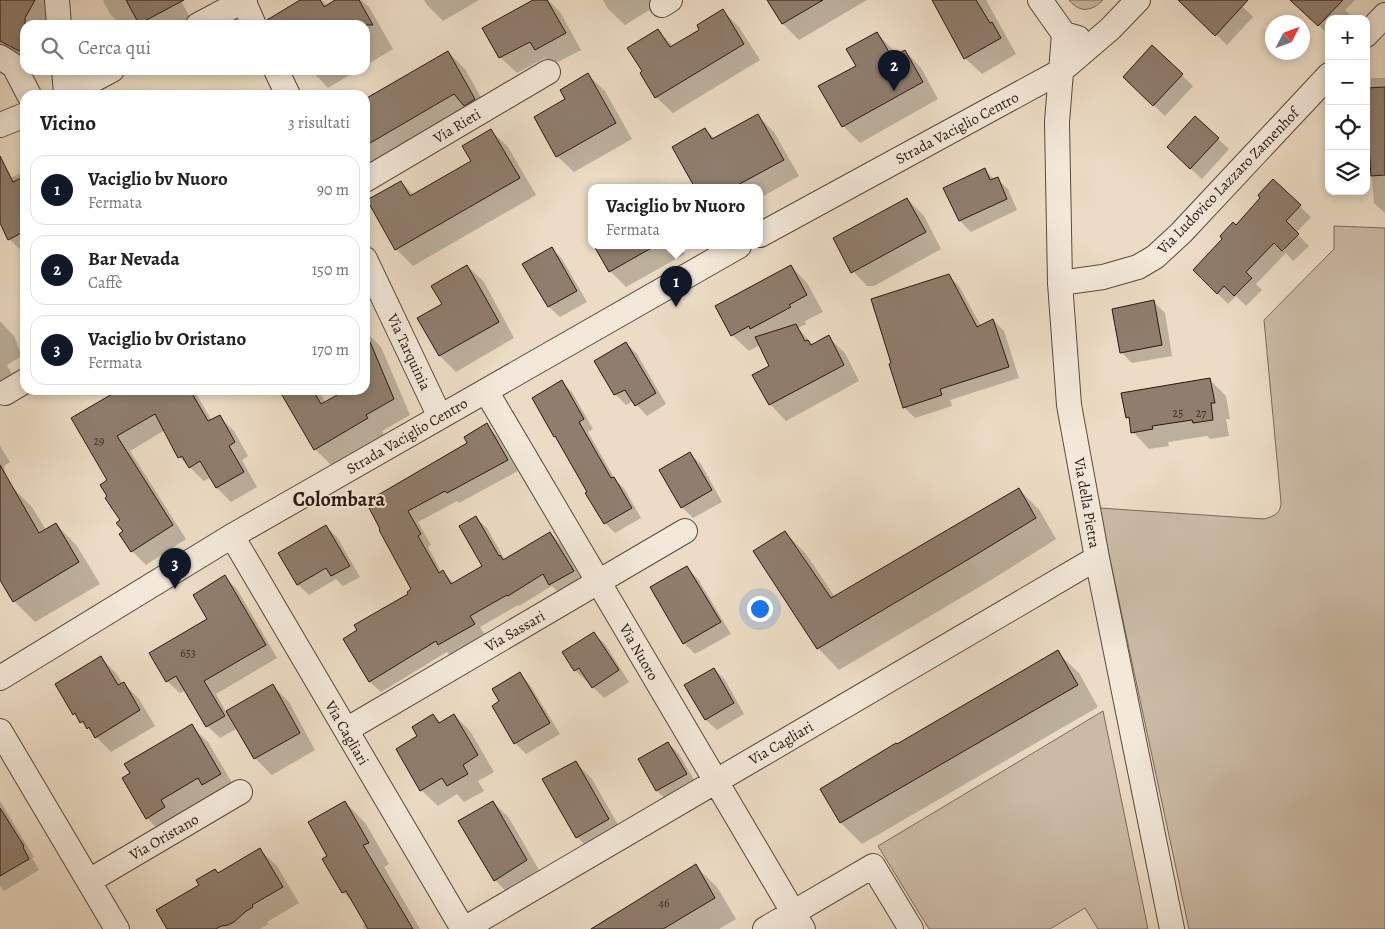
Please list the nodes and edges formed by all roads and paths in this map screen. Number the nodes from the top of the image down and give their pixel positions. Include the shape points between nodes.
1 (56, 0) edge
2 (244, 0) edge
3 (1040, 0) edge
4 (1138, 0) edge
5 (1385, 15) edge
6 (58, 20) edge
7 (207, 20) edge
8 (252, 20) edge
9 (1370, 31) edge
10 (1064, 34) junction
11 (1095, 42) junction
12 (0, 57) edge
13 (1061, 71) junction
14 (548, 72) dead end
15 (64, 75) edge
16 (103, 75) edge
17 (278, 75) edge
18 (1325, 79) edge
19 (26, 90) edge
20 (66, 90) edge
21 (75, 90) edge
22 (286, 90) edge
23 (20, 117) edge
24 (0, 125) edge
25 (370, 177) edge
26 (763, 233) edge
27 (734, 249) edge
28 (370, 270) edge
29 (1060, 283) junction
30 (20, 384) edge
31 (486, 391) junction
32 (5, 393) dead end
33 (440, 417) junction
34 (685, 531) dead end
35 (232, 536) junction
36 (1097, 558) junction
37 (598, 582) junction
38 (0, 678) edge
39 (346, 730) junction
40 (0, 731) edge
41 (716, 782) junction
42 (240, 792) dead end
43 (89, 881) junction
44 (798, 921) edge
45 (117, 929) edge
46 (464, 929) edge
47 (765, 929) edge
48 (911, 929) edge
49 (1172, 929) edge

1 - 6 street
2 - 7 street
2 - 8 street
3 - 10 street
4 - 11 street, Strada Vaciglio Centro
5 - 9 street
10 - 11 street
10 - 13 street, Via della Pietra
11 - 13 street, Strada Vaciglio Centro
12 - 19 street via 14,66
13 - 26 street, Strada Vaciglio Centro
13 - 29 street, Via della Pietra via 1057,122
14 - 25 street, Via Rieti
15 - 20 street
16 - 21 street
17 - 22 street
18 - 29 street, Via Ludovico Lazzaro Zamenhof via 1155,257 1138,268
23 - 24 street
27 - 31 street, Strada Vaciglio Centro
28 - 33 street, Via Tarquinia
29 - 36 street, Via della Pietra via 1069,405
30 - 32 street
31 - 33 street, Strada Vaciglio Centro
31 - 37 street, Via Nuoro
33 - 35 street, Strada Vaciglio Centro
34 - 37 street, Via Sassari
35 - 38 street, Strada Vaciglio Centro
35 - 39 street, Via Cagliari
36 - 41 street, Via Cagliari
36 - 49 street, Via della Pietra
37 - 39 street, Via Sassari
37 - 41 street, Via Nuoro
39 - 46 street, Via Cagliari
40 - 43 street
41 - 44 street, Via Nuoro
41 - 46 street, Via Cagliari
42 - 43 street, Via Oristano
43 - 45 street
44 - 47 street
44 - 48 street via 873,866

